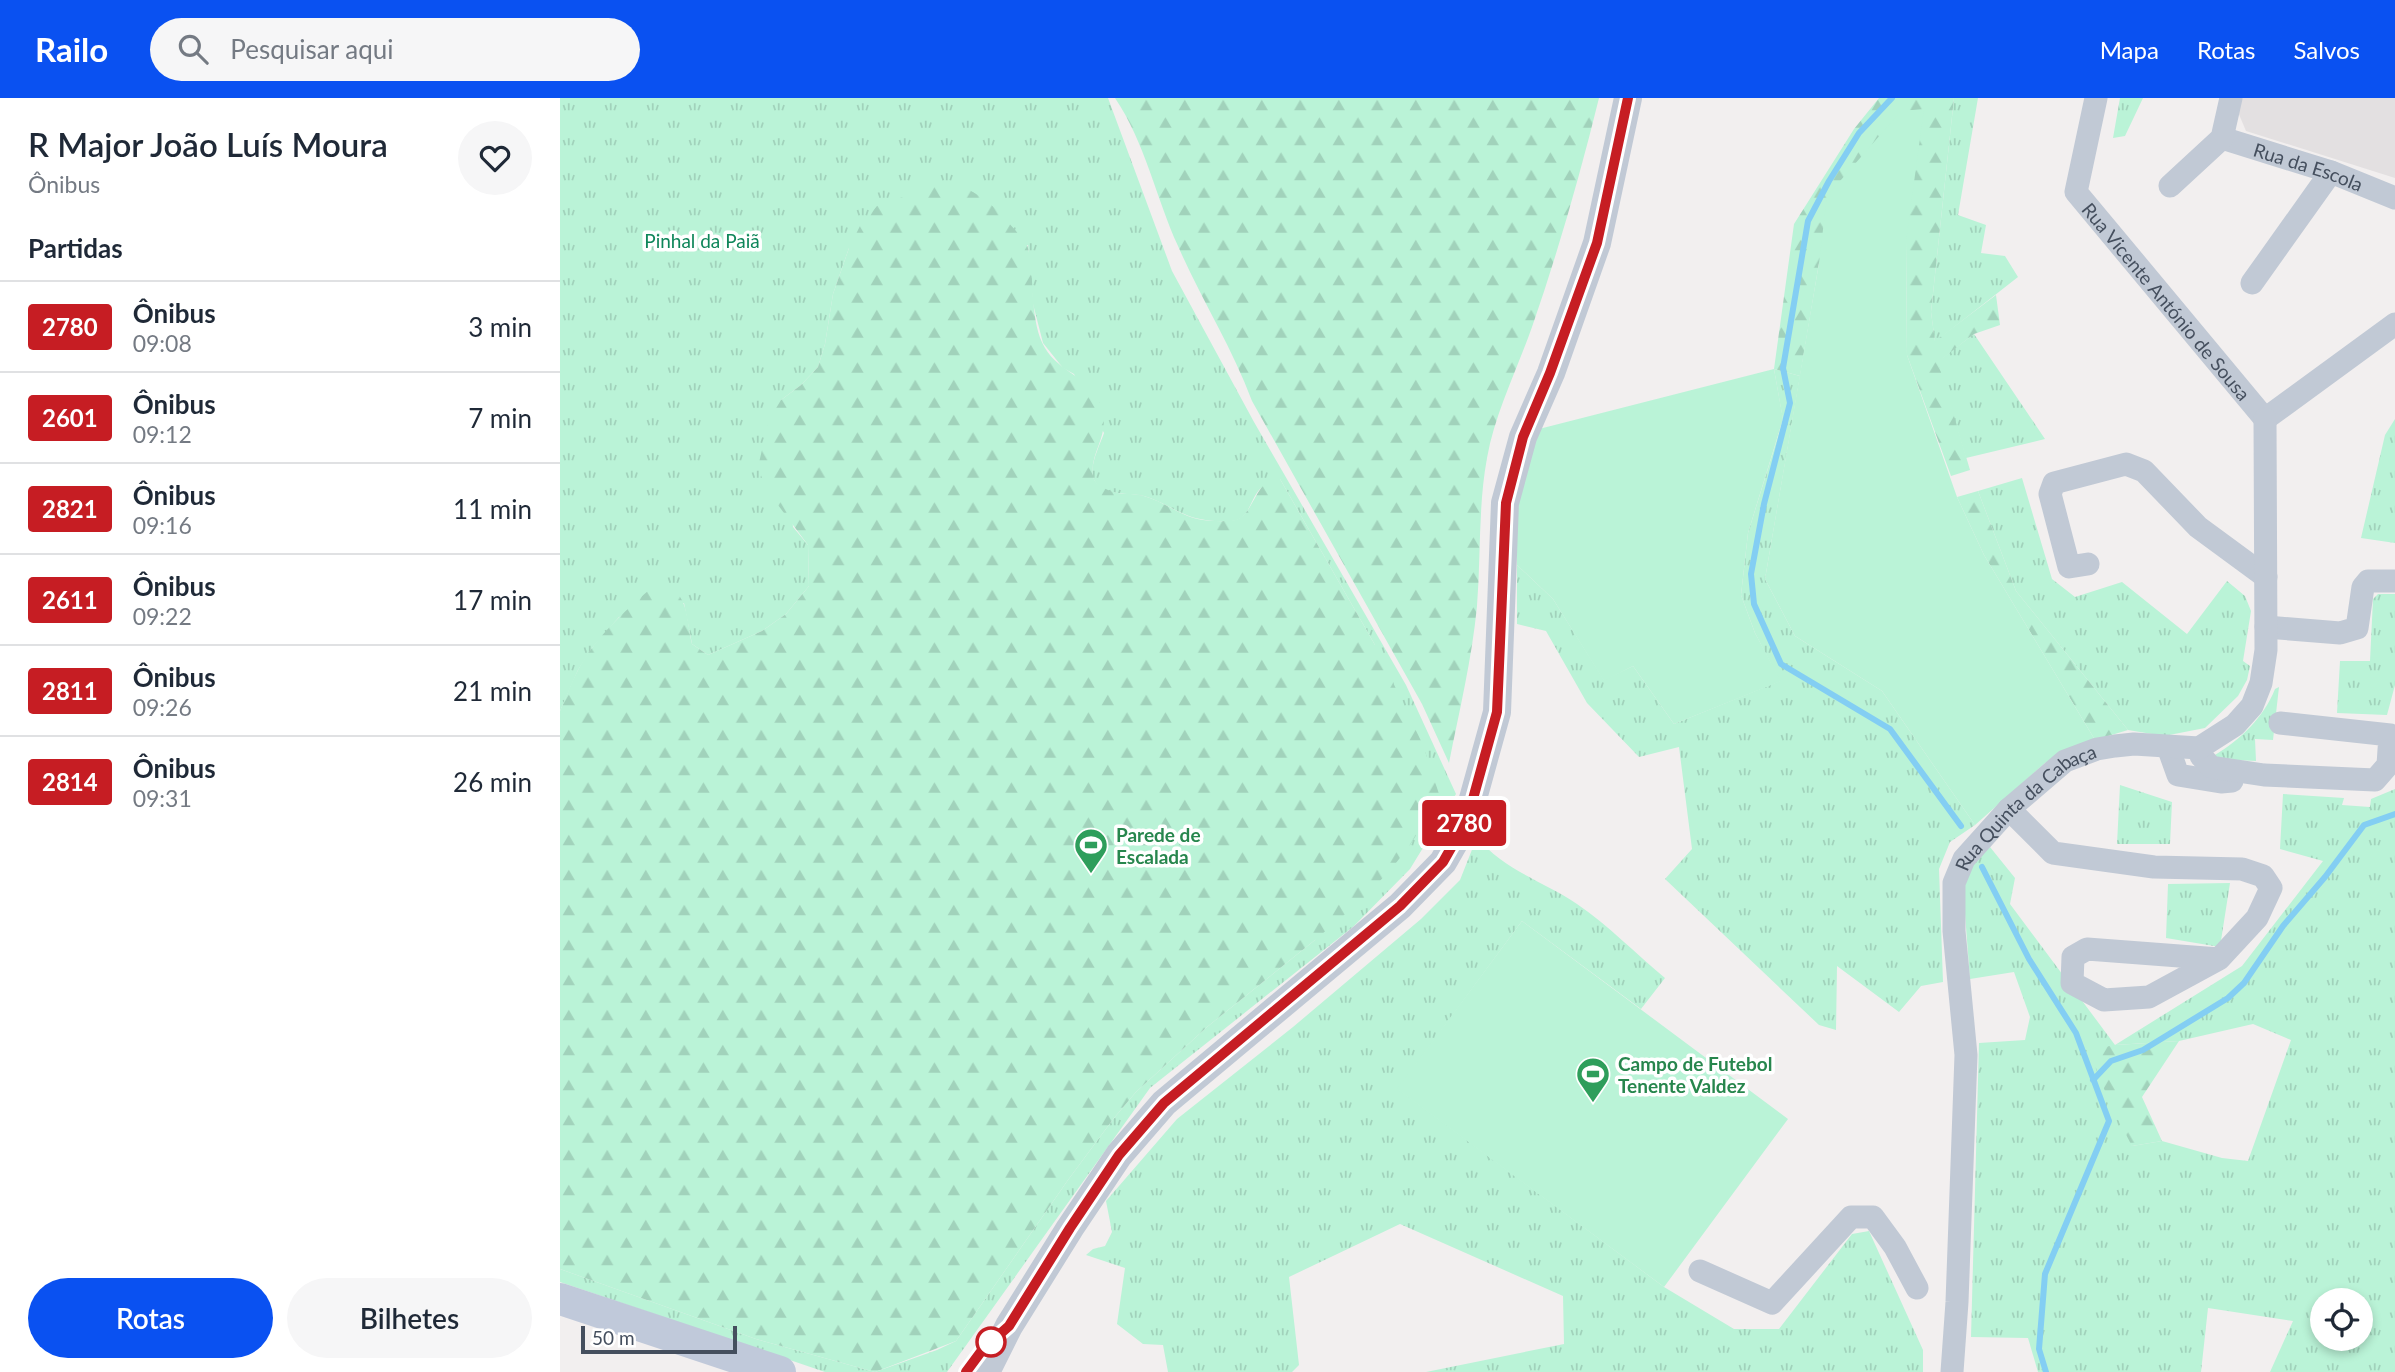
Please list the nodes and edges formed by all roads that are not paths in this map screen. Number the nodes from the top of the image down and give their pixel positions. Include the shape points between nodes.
1 (1628, 98) edge
2 (2096, 98) edge
3 (2231, 98) edge
4 (2222, 138) junction
5 (2331, 172) junction
6 (2170, 186) dead end
7 (2395, 198) edge
8 (2252, 283) dead end
9 (2395, 324) edge
10 (2265, 419) junction
11 (2088, 564) dead end
12 (2266, 577) junction
13 (2395, 581) edge
14 (2266, 627) junction
15 (2280, 723) dead end
16 (2168, 747) junction
17 (2199, 747) junction
18 (2277, 775) junction
19 (2009, 809) junction
20 (2219, 959) junction
21 (1700, 1271) dead end
22 (1917, 1288) dead end
23 (560, 1299) edge
24 (1009, 1326) junction
25 (780, 1372) edge
26 (966, 1372) edge
27 (986, 1372) edge
28 (1952, 1372) edge

1 - 24 street via 1597,243 1523,437 1506,503 1497,712 1459,834 1443,862 1400,906 1164,1103 1119,1155
2 - 10 street, Rua Vicente António de Sousa via 2076,192
3 - 4 street
4 - 5 street, Rua da Escola
4 - 6 street
5 - 7 street, Rua da Escola
5 - 8 street
9 - 10 street
10 - 12 street
11 - 12 street via 2068,567 2050,494 2054,483 2126,464 2144,471 2198,527
12 - 14 street
13 - 14 street via 2368,581 2363,587 2357,628 2340,633
14 - 17 street via 2261,683 2252,706 2235,725
15 - 18 street via 2390,735 2388,765 2375,780
16 - 17 street, Rua Quinta da Cabaça
16 - 18 street via 2178,775 2221,782
16 - 19 street, Rua Quinta da Cabaça via 2115,746 2065,761
17 - 18 street via 2211,767
19 - 20 street via 2053,853 2154,867 2242,869 2263,876 2271,888 2257,918
19 - 28 street, Rua Quinta da Cabaça via 1964,859 1954,883 1966,1055
20 - 20 street via 2087,948 2073,957 2072,983 2104,1000 2149,997
21 - 22 street via 1772,1303 1851,1217 1873,1217
23 - 25 main road
24 - 26 street
24 - 27 street

